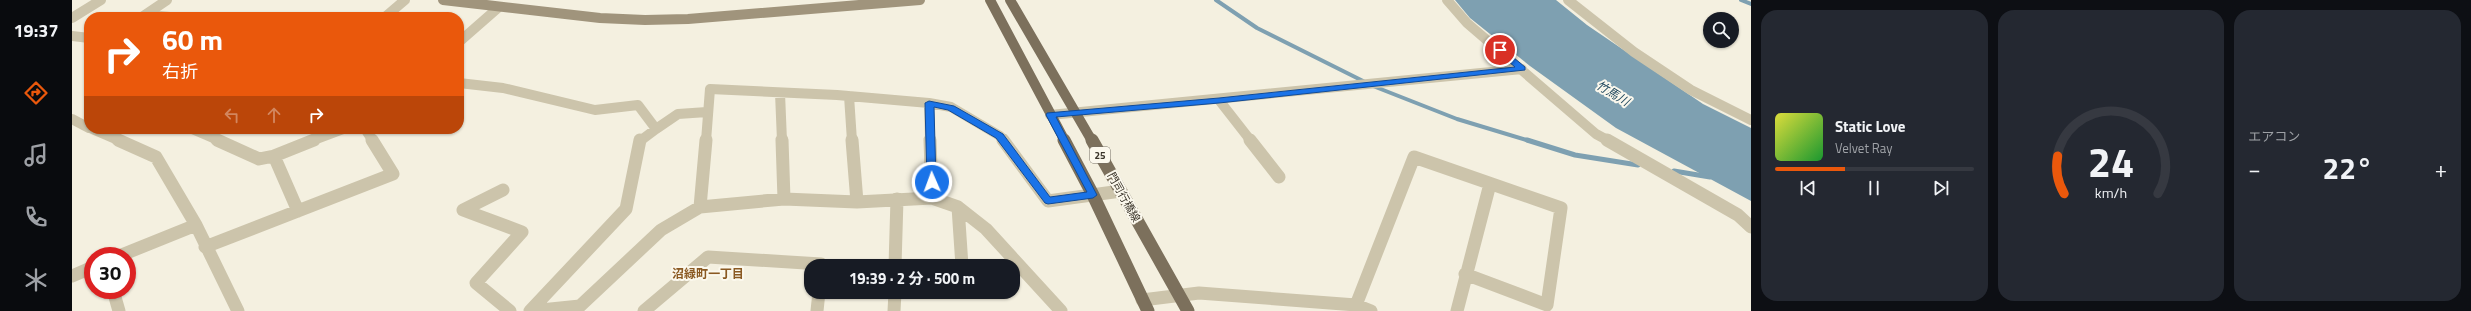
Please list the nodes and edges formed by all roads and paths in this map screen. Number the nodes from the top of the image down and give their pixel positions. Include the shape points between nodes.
1 (101, 0) edge
2 (167, 0) edge
3 (405, 0) edge
4 (443, 0) edge
5 (920, 0) edge
6 (990, 0) edge
7 (1010, 0) edge
8 (1447, 0) edge
9 (1568, 0) edge
10 (499, 7) junction
11 (150, 12) edge
12 (391, 12) edge
13 (72, 18) edge
14 (72, 36) edge
15 (84, 37) edge
16 (464, 38) edge
17 (1522, 69) junction
18 (464, 84) edge
19 (780, 93) junction
20 (849, 96) junction
21 (1219, 100) junction
22 (929, 103) junction
23 (707, 112) junction
24 (1075, 112) junction
25 (1050, 115) junction
26 (1751, 120) edge
27 (656, 129) junction
28 (100, 134) edge
29 (203, 134) edge
30 (330, 134) edge
31 (369, 134) edge
32 (274, 156) junction
33 (1279, 176) dead end
34 (1490, 184) junction
35 (503, 190) dead end
36 (1121, 191) junction
37 (1093, 195) junction
38 (932, 198) junction
39 (784, 199) junction
40 (897, 199) junction
41 (857, 202) junction
42 (700, 207) junction
43 (958, 208) junction
44 (298, 211) junction
45 (196, 225) junction
46 (1751, 227) edge
47 (205, 248) junction
48 (136, 249) edge
49 (895, 259) edge
50 (962, 259) edge
51 (804, 263) edge
52 (84, 271) edge
53 (1464, 274) junction
54 (72, 276) edge
55 (1178, 294) junction
56 (116, 299) edge
57 (818, 299) edge
58 (895, 299) edge
59 (1356, 305) junction
60 (1145, 306) edge
61 (583, 309) edge
62 (119, 311) edge
63 (238, 311) edge
64 (510, 311) edge
65 (530, 311) edge
66 (644, 311) edge
67 (817, 311) edge
68 (894, 311) edge
69 (1061, 311) edge
70 (1188, 311) edge
71 (1371, 311) edge
72 (1457, 311) edge

1 - 13 street
2 - 11 street
3 - 12 street
4 - 10 street
5 - 10 street via 673,20 600,18
6 - 25 main road, 25
7 - 24 main road, 門司行橋線 / 25
8 - 17 street via 1467,22
9 - 26 street via 1634,52 1691,90
10 - 16 street
14 - 15 street
17 - 21 street
17 - 46 street via 1596,134 1738,215
18 - 27 street via 503,88 594,110 638,105
19 - 20 street
19 - 23 street via 710,89
19 - 39 street
20 - 22 street
20 - 41 street
21 - 24 street
21 - 33 street
22 - 37 street via 950,108 1000,136 1048,201
22 - 38 street
23 - 27 street via 678,114
23 - 42 street
24 - 25 street
24 - 36 main road, 門司行橋線 / 25
25 - 37 main road, 25
27 - 65 street via 640,140 626,209
28 - 45 street via 156,157
29 - 32 street via 259,159
30 - 32 street
31 - 44 street via 393,174
32 - 44 street
34 - 53 street
34 - 53 street via 1561,208 1547,305
34 - 59 street via 1414,157
35 - 64 street via 463,210 522,232 476,283
36 - 37 street
36 - 55 main road, 門司行橋線 / 25
37 - 60 main road, 25
38 - 40 street
38 - 43 street
39 - 41 street
39 - 42 street
40 - 41 street
40 - 49 street
42 - 61 street via 660,230
43 - 50 street
43 - 69 street via 986,229
44 - 47 street
45 - 47 street
45 - 48 street
47 - 63 street
51 - 66 street via 708,257
52 - 54 street
53 - 72 street
55 - 59 street via 1199,293
55 - 60 street
55 - 70 main road, 門司行橋線 / 25
56 - 62 street
57 - 67 street
58 - 68 street
59 - 71 street
61 - 65 street

